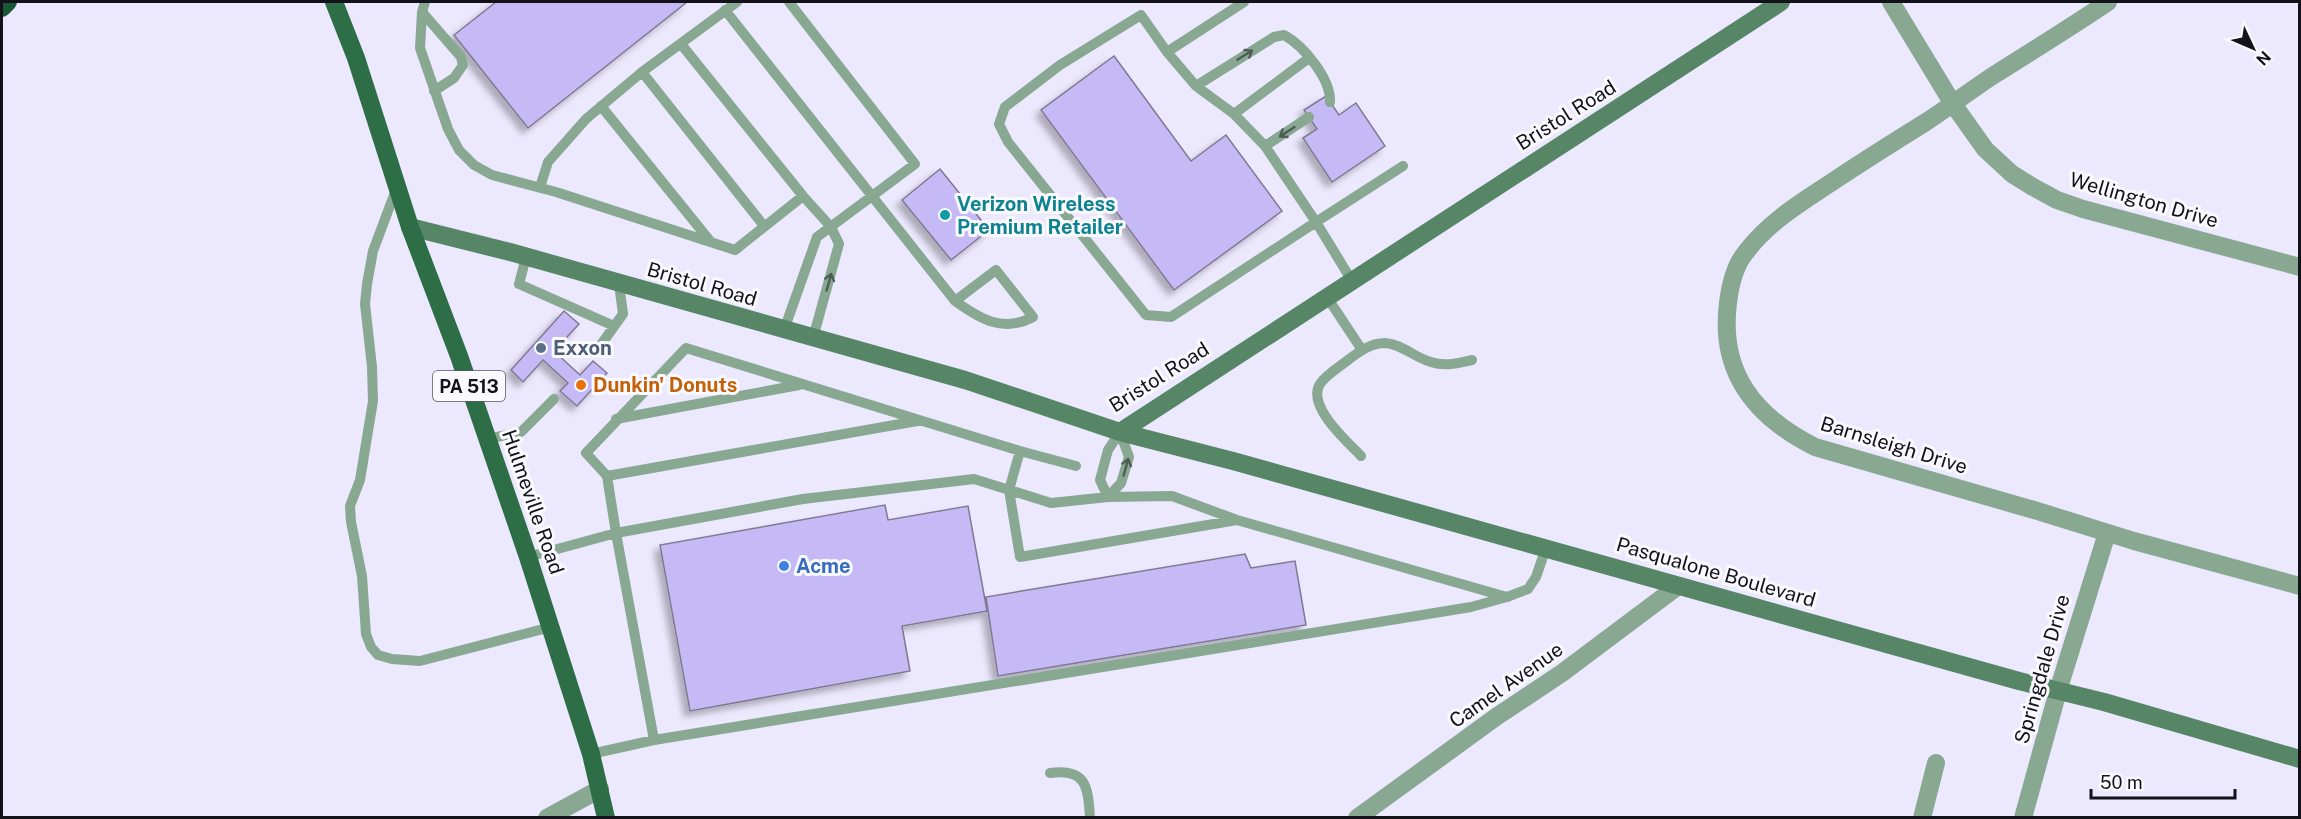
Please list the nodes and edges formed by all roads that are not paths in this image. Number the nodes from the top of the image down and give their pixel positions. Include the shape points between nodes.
1 (8, 2) edge
2 (334, 2) edge
3 (737, 2) edge
4 (789, 2) edge
5 (1244, 2) edge
6 (1781, 2) edge
7 (1891, 2) edge
8 (2108, 2) edge
9 (424, 7) edge
10 (2, 8) edge
11 (725, 10) junction
12 (681, 44) junction
13 (1167, 52) junction
14 (1309, 58) junction
15 (642, 72) junction
16 (1196, 86) junction
17 (434, 91) junction
18 (1330, 102) dead end
19 (1953, 104) junction
20 (601, 106) junction
21 (1234, 114) junction
22 (1309, 117) dead end
23 (1265, 146) junction
24 (1403, 166) dead end
25 (397, 187) junction
26 (540, 187) junction
27 (803, 196) junction
28 (873, 196) junction
29 (1316, 222) junction
30 (764, 226) junction
31 (410, 227) junction
32 (831, 227) junction
33 (711, 242) junction
34 (526, 257) junction
35 (2300, 267) edge
36 (1352, 281) junction
37 (619, 284) junction
38 (1327, 297) junction
39 (955, 301) junction
40 (614, 326) junction
41 (784, 330) junction
42 (813, 338) junction
43 (600, 346) dead end
44 (1362, 350) junction
45 (1472, 360) dead end
46 (802, 384) junction
47 (554, 399) dead end
48 (616, 419) junction
49 (920, 420) junction
50 (1120, 432) junction
51 (488, 439) junction
52 (1020, 451) junction
53 (1361, 456) dead end
54 (1076, 466) dead end
55 (607, 476) junction
56 (1009, 490) junction
57 (1108, 497) junction
58 (1237, 520) junction
59 (2107, 533) junction
60 (616, 534) junction
61 (1545, 548) junction
62 (528, 557) junction
63 (1678, 586) junction
64 (2300, 586) edge
65 (1507, 597) junction
66 (551, 627) junction
67 (2058, 691) junction
68 (654, 740) junction
69 (591, 754) junction
70 (2300, 759) edge
71 (1936, 763) dead end
72 (1050, 773) dead end
73 (600, 789) junction
74 (547, 818) edge
75 (606, 818) edge
76 (1090, 818) edge
77 (1358, 818) edge
78 (1922, 818) edge
79 (2023, 818) edge

1 - 10 highway
2 - 25 main road, Hulmeville Road / PA 513
3 - 11 lane
4 - 28 lane via 915,164
5 - 13 lane
6 - 36 main road, Bristol Road
7 - 19 street, Wellington Drive
8 - 19 street, Barnsleigh Drive
9 - 17 lane via 420,48
9 - 17 lane via 461,57 463,66 454,78
11 - 12 lane
11 - 28 lane
12 - 15 lane
12 - 27 lane
13 - 16 lane
13 - 29 lane via 1141,15 1060,65 1005,107 999,124 1008,142 1146,315 1171,317
16 -> 14 lane via 1274,37 1284,35 1296,41
14 - 18 lane via 1324,78
14 - 21 lane
15 - 20 lane
15 - 30 lane
16 - 21 lane
17 - 26 lane via 459,150 474,165 492,175
19 - 35 street, Wellington Drive via 1985,149 2012,174 2057,200
19 - 59 street, Barnsleigh Drive via 1797,205 1743,254 1730,286 1729,355 1742,385 1761,409 1790,434 1815,447
20 - 26 lane via 548,162
20 - 33 lane
21 - 23 lane
22 -> 23 lane
23 - 29 lane
24 - 29 lane
25 - 31 main road, Hulmeville Road / PA 513
25 - 66 lane via 373,251 367,284 373,401 360,480 350,506 362,576 366,634 378,655 420,661
26 - 33 lane
27 - 30 lane
27 - 32 lane
28 - 32 lane
28 - 39 lane
29 - 36 lane
30 - 33 lane via 735,250
31 - 34 main road, Bristol Road
31 - 51 main road, Hulmeville Road / PA 513
32 - 41 lane via 817,237
42 -> 32 lane via 839,244
34 - 37 main road, Bristol Road
34 - 40 lane via 519,284
36 - 38 main road, Bristol Road
37 - 40 lane via 623,314
37 - 41 main road, Bristol Road
38 - 44 lane
38 - 50 main road, Bristol Road
39 - 39 lane via 979,319 1003,324 1033,317 996,270
40 - 43 lane
41 - 42 main road, Bristol Road
42 - 50 main road, Bristol Road via 965,380
44 - 45 lane via 1386,343 1431,362 1447,365
44 - 53 lane via 1331,373 1317,391 1321,408 1334,428
46 - 48 lane
46 - 48 lane via 686,348
46 - 49 lane
47 - 51 lane via 521,432
48 - 55 lane via 586,453
49 - 52 lane
49 - 55 lane
50 - 57 lane via 1108,450 1100,480
57 -> 50 lane via 1121,483 1129,457
50 - 61 main road, Pasqualone Boulevard
51 - 62 main road, Hulmeville Road / PA 513
52 - 54 lane
52 - 56 lane
55 - 60 lane
56 - 57 lane via 1051,503
56 - 58 lane via 1020,557
56 - 60 lane via 974,478 803,498
57 - 58 lane via 1172,496
58 - 65 lane
59 - 64 street, Barnsleigh Drive
59 - 67 street, Springdale Drive
60 - 62 lane
60 - 68 lane
61 - 63 main road, Pasqualone Boulevard
61 - 65 lane via 1528,589
62 - 66 main road, Hulmeville Road / PA 513
63 - 67 main road, Pasqualone Boulevard
63 - 77 street, Camel Avenue via 1562,674
65 - 68 lane via 1471,608
66 - 69 main road, Hulmeville Road / PA 513
67 - 70 main road, Pasqualone Boulevard
67 - 79 street, Springdale Drive
68 - 69 lane
69 - 73 main road, Hulmeville Road / PA 513
71 - 78 street
72 - 76 lane via 1066,771 1080,778 1089,796
73 - 74 street
73 - 75 main road, Hulmeville Road / PA 513

